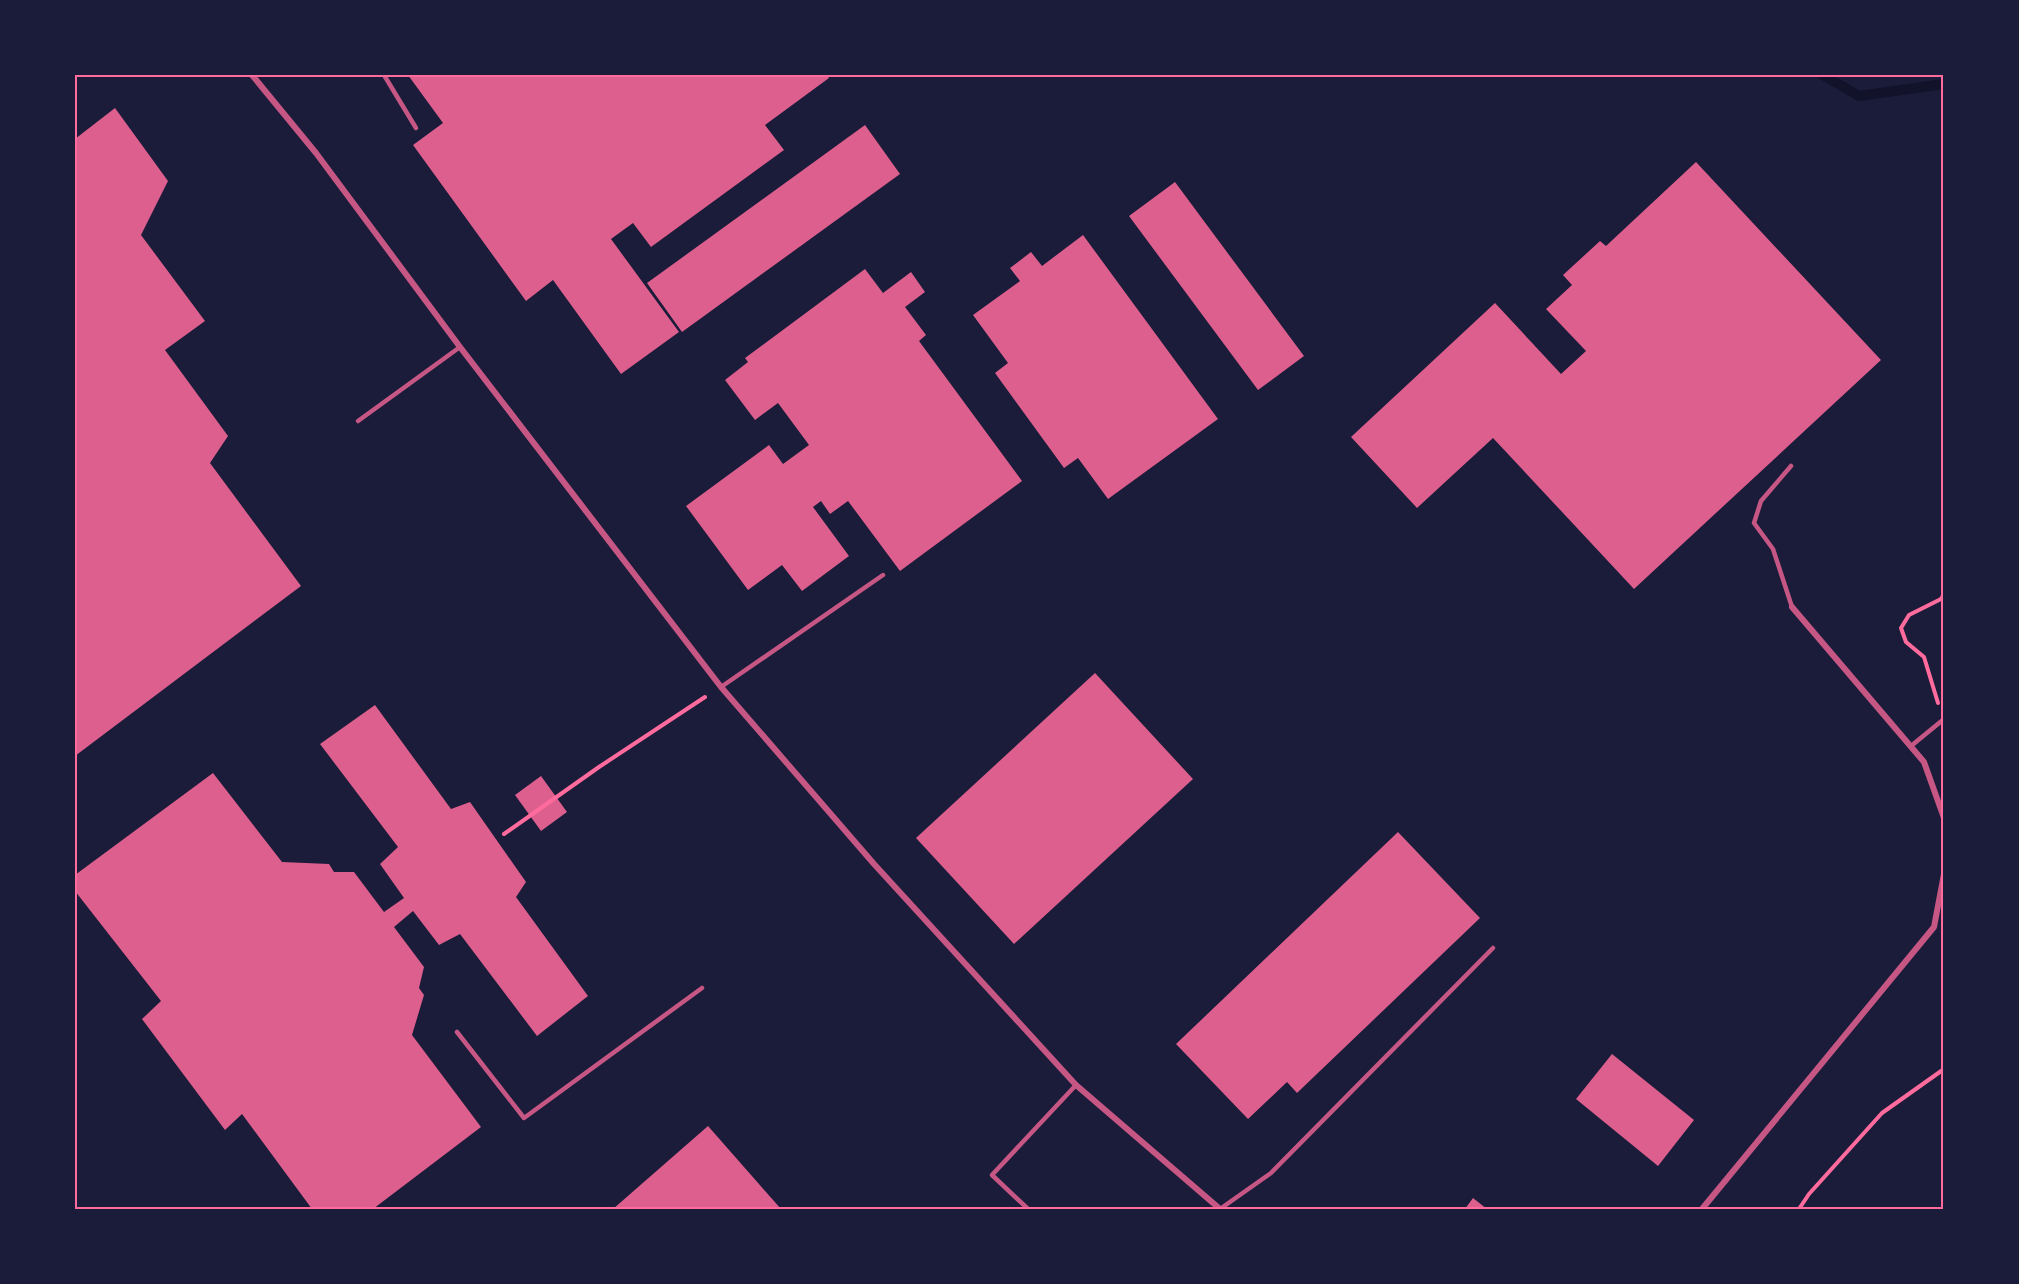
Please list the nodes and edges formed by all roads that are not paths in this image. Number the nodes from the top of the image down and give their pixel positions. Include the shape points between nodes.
1 (252, 75) edge
2 (384, 75) edge
3 (416, 128) dead end
4 (460, 347) junction
5 (358, 421) dead end
6 (1791, 466) dead end
7 (883, 575) dead end
8 (1792, 607) joint
9 (721, 687) junction
10 (1944, 721) edge
11 (1911, 746) junction
12 (1944, 818) edge
13 (1944, 874) edge
14 (1492, 948) dead end
15 (702, 988) dead end
16 (457, 1032) dead end
17 (1076, 1085) junction
18 (1028, 1209) edge
19 (1220, 1209) edge
20 (1702, 1209) edge

1 - 4 street via 316,153
2 - 3 lane
4 - 5 lane
4 - 9 street
6 - 8 lane via 1761,501 1754,523 1773,549
7 - 9 lane
8 - 11 street
9 - 17 street via 874,864
10 - 11 lane
11 - 12 street via 1924,762
13 - 20 street via 1934,927
14 - 19 lane via 1270,1173
15 - 16 lane via 524,1118
17 - 18 lane via 992,1175
17 - 19 street

